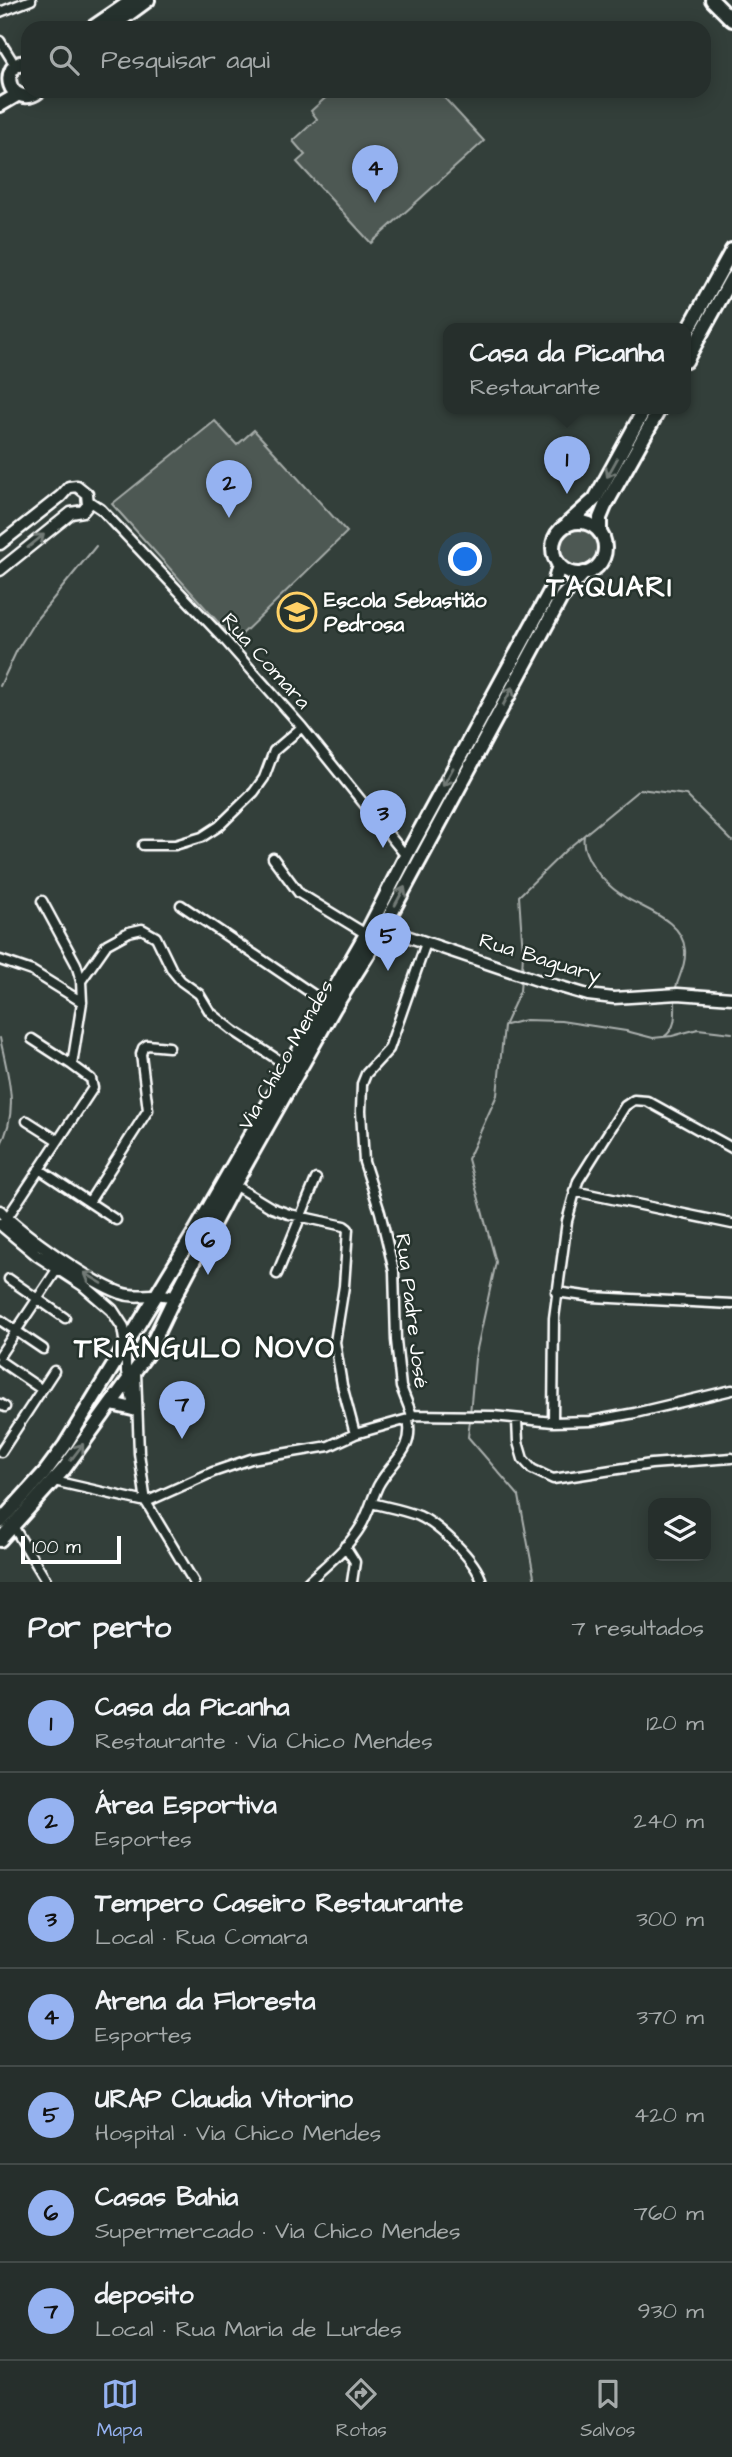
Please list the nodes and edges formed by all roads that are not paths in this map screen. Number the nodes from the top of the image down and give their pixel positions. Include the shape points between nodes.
1 (31, 0) edge
2 (132, 0) edge
3 (148, 0) edge
4 (712, 0) edge
5 (0, 12) edge
6 (732, 20) edge
7 (102, 21) edge
8 (120, 21) edge
9 (0, 41) edge
10 (21, 63) edge
11 (21, 65) edge
12 (4, 87) edge
13 (17, 95) junction
14 (21, 96) edge
15 (0, 105) edge
16 (732, 250) edge
17 (732, 278) edge
18 (691, 325) edge
19 (691, 352) edge
20 (642, 414) edge
21 (657, 414) edge
22 (61, 496) junction
23 (89, 500) junction
24 (71, 513) junction
25 (564, 527) junction
26 (600, 533) junction
27 (0, 544) edge
28 (559, 565) junction
29 (0, 570) edge
30 (584, 573) junction
31 (302, 727) junction
32 (143, 845) dead end
33 (405, 856) junction
34 (273, 858) dead end
35 (42, 901) dead end
36 (181, 905) dead end
37 (383, 928) junction
38 (366, 934) junction
39 (426, 943) junction
40 (0, 960) edge
41 (81, 981) junction
42 (730, 1000) edge
43 (82, 1002) junction
44 (326, 1003) junction
45 (32, 1040) dead end
46 (169, 1047) dead end
47 (72, 1065) junction
48 (289, 1067) junction
49 (27, 1121) dead end
50 (57, 1140) junction
51 (732, 1148) edge
52 (39, 1169) junction
53 (316, 1179) dead end
54 (234, 1185) junction
55 (574, 1191) junction
56 (89, 1202) junction
57 (300, 1217) junction
58 (2, 1218) edge
59 (116, 1220) dead end
60 (732, 1224) edge
61 (58, 1268) junction
62 (277, 1274) dead end
63 (9, 1279) dead end
64 (556, 1292) junction
65 (157, 1295) junction
66 (174, 1298) junction
67 (37, 1299) junction
68 (732, 1304) edge
69 (65, 1318) dead end
70 (0, 1320) edge
71 (15, 1330) junction
72 (126, 1346) junction
73 (43, 1349) dead end
74 (0, 1355) edge
75 (144, 1360) junction
76 (0, 1361) edge
77 (54, 1371) dead end
78 (136, 1372) junction
79 (128, 1383) junction
80 (41, 1389) junction
81 (732, 1390) edge
82 (112, 1404) junction
83 (135, 1415) junction
84 (410, 1417) junction
85 (517, 1420) junction
86 (553, 1422) junction
87 (355, 1434) junction
88 (1, 1452) edge
89 (732, 1458) edge
90 (54, 1481) junction
91 (146, 1502) junction
92 (371, 1503) junction
93 (0, 1522) edge
94 (13, 1526) junction
95 (0, 1540) edge
96 (345, 1546) junction
97 (191, 1581) edge
98 (47, 1582) edge
99 (308, 1582) edge
100 (352, 1582) edge
101 (482, 1582) edge

1 - 5 street
2 - 7 main road
3 - 8 main road
4 - 6 main road
9 - 10 street
11 - 12 main road via 9,74
12 - 13 main road
13 - 14 main road
13 - 15 main road
16 - 18 main road
17 - 19 main road
20 -> 25 main road via 595,499
21 - 26 main road via 605,506
22 - 23 street via 77,486
22 - 24 street
22 - 27 street
23 - 24 street via 83,511
23 - 31 street, Rua Comara
29 -> 24 street
25 - 26 main road via 581,522
25 - 28 main road via 553,546
26 - 30 main road via 604,542 601,562
28 - 30 main road
28 -> 33 main road, Via Chico Mendes via 554,584
37 -> 30 main road, Via Chico Mendes via 561,597
31 - 32 street via 274,751 259,785 219,827 175,845
31 - 33 street, Rua Comara
33 - 38 main road, Via Chico Mendes
34 - 38 street via 299,893
35 - 41 street
36 - 44 street
37 - 39 street, Rua Baguary
37 - 54 main road, Via Chico Mendes
38 - 44 main road, Via Chico Mendes
39 - 42 street, Rua Baguary via 588,995 678,994
39 - 84 street, Rua Padre José via 389,1049 362,1084 361,1111 364,1162 394,1270 401,1387
40 - 43 street via 32,971
41 - 43 street
41 - 48 street via 115,938 142,929 150,932 176,976 199,994 210,1012
43 - 47 street
44 - 48 main road, Via Chico Mendes
45 - 47 street
46 - 56 street via 143,1048 148,1110
47 - 50 street via 94,1085
48 - 65 main road, Via Chico Mendes
49 - 50 street
50 - 52 street
51 - 55 street via 655,1105 643,1100 629,1103
52 - 56 street
52 - 58 street
53 - 57 street
54 - 57 street via 272,1208
54 - 66 main road, Via Chico Mendes
55 - 60 street
55 - 64 street
56 - 59 street
57 - 62 street
57 - 87 street via 348,1229 335,1342
58 - 61 street via 37,1255
65 -> 58 street via 140,1297 117,1291
61 - 67 street
61 - 72 street via 117,1315
63 - 67 street
64 - 68 street
64 - 86 street
65 - 66 street
65 - 72 main road, Via Chico Mendes
66 - 75 main road, Via Chico Mendes
67 - 69 street
67 - 71 street
70 - 71 street
71 - 73 street
71 - 74 street
72 - 75 main road
72 - 79 street
72 - 93 main road, Via Chico Mendes via 55,1458
75 - 78 main road, Via Chico Mendes
76 - 80 street
77 - 80 street
78 - 79 main road, Via Chico Mendes
78 - 83 street
79 - 82 main road, Via Chico Mendes
79 - 83 street
80 - 88 street
81 - 86 street via 603,1420
82 - 83 main road
90 -> 82 main road, Via Chico Mendes
83 - 91 street
84 - 85 street via 443,1414
84 - 87 street
84 - 92 street, Rua Padre José via 406,1446
85 - 86 street
85 - 89 street via 523,1459 553,1479
87 - 91 street via 329,1446 265,1455 225,1467
90 - 91 street
90 - 94 main road, Via Chico Mendes
91 - 97 street
92 - 96 street, Rua Padre José
92 - 101 street via 429,1522 463,1553
94 - 95 main road, Via Chico Mendes
94 - 98 street
96 - 99 street, Rua Padre José
96 - 100 street via 355,1562

